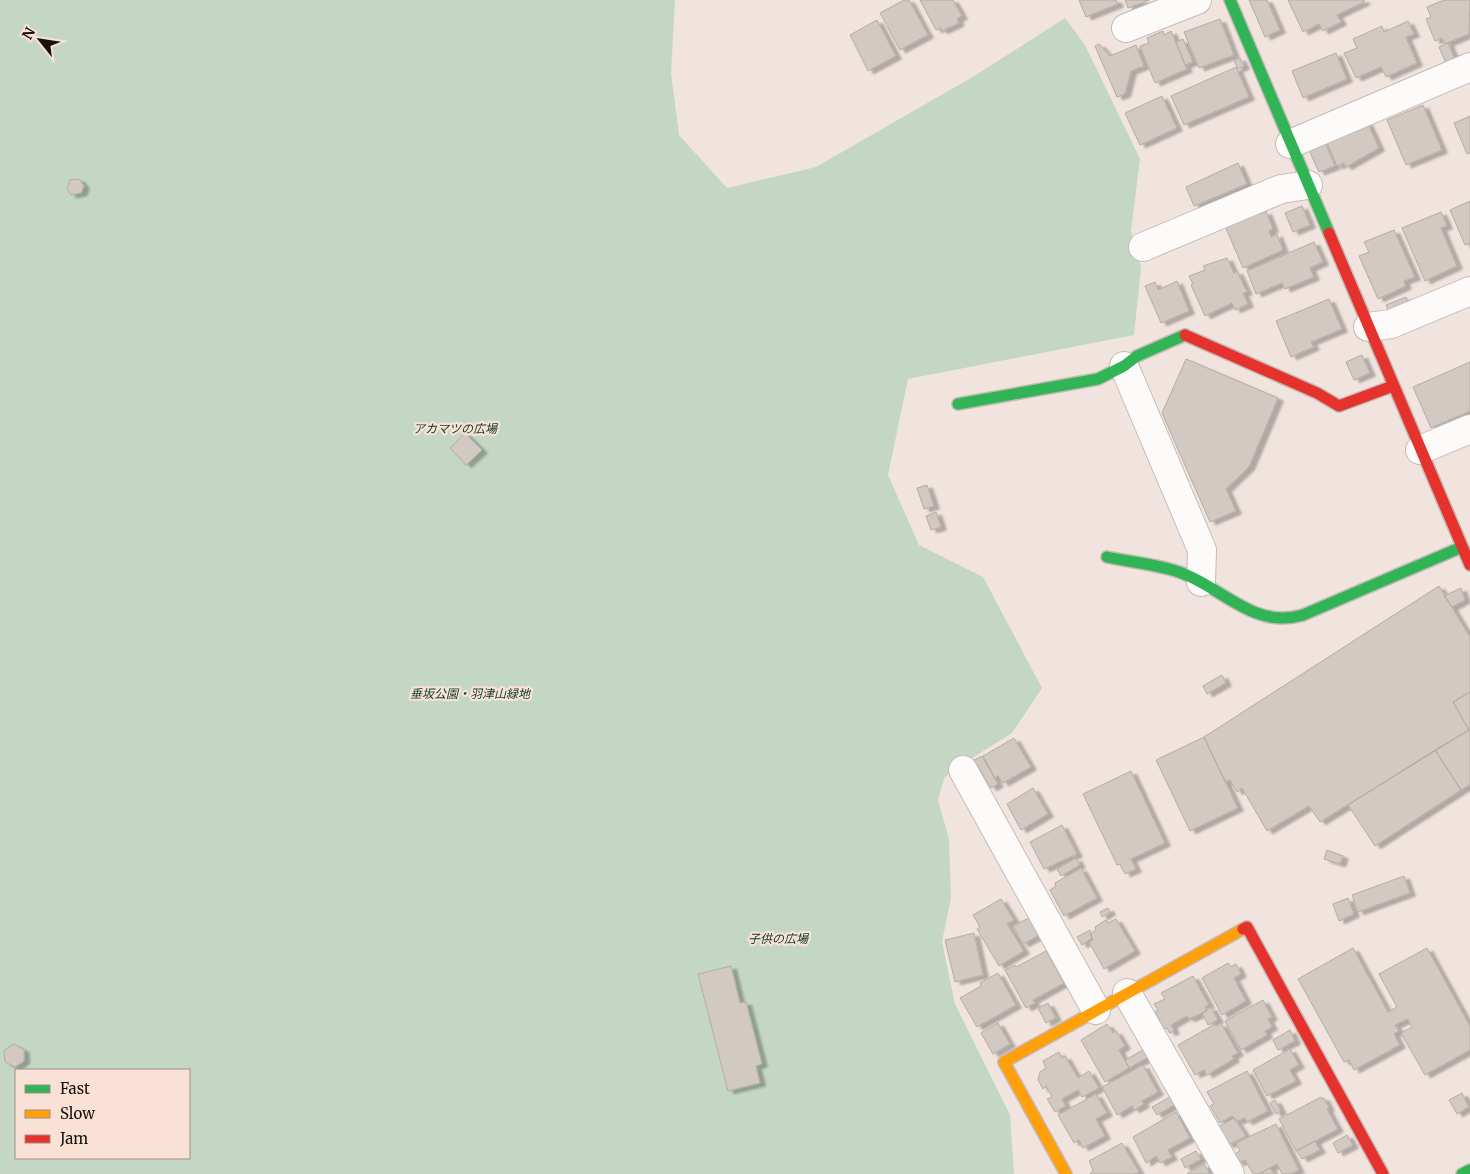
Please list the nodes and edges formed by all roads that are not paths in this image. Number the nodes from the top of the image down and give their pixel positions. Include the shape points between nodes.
1 (1198, 0) edge
2 (1230, 0) edge
3 (1126, 28) dead end
4 (1470, 67) edge
5 (1290, 144) junction
6 (1308, 185) junction
7 (1143, 247) dead end
8 (1470, 291) edge
9 (1368, 327) junction
10 (1124, 366) junction
11 (1393, 386) junction
12 (958, 404) dead end
13 (1470, 429) edge
14 (1420, 450) junction
15 (1462, 548) junction
16 (1107, 557) dead end
17 (1470, 565) edge
18 (1201, 582) junction
19 (964, 770) dead end
20 (1128, 993) junction
21 (1096, 1010) junction
22 (1470, 1170) edge
23 (1066, 1174) edge
24 (1230, 1174) edge
25 (1383, 1174) edge
26 (1462, 1174) edge

1 - 3 street
2 - 5 street
4 - 5 street
5 - 6 street
6 - 7 street via 1281,189
6 - 9 street
8 - 9 street via 1391,324
9 - 11 street
10 - 11 street via 1137,356 1183,334 1339,406
10 - 12 street via 1098,379
10 - 18 street via 1202,550
11 - 14 street
13 - 14 street
14 - 15 street
15 - 17 street
15 - 18 street via 1286,620 1258,615
16 - 18 street via 1176,571
19 - 21 street
20 - 21 street
20 - 24 street
20 - 25 street via 1247,927
21 - 23 street via 1004,1062
22 - 26 street

